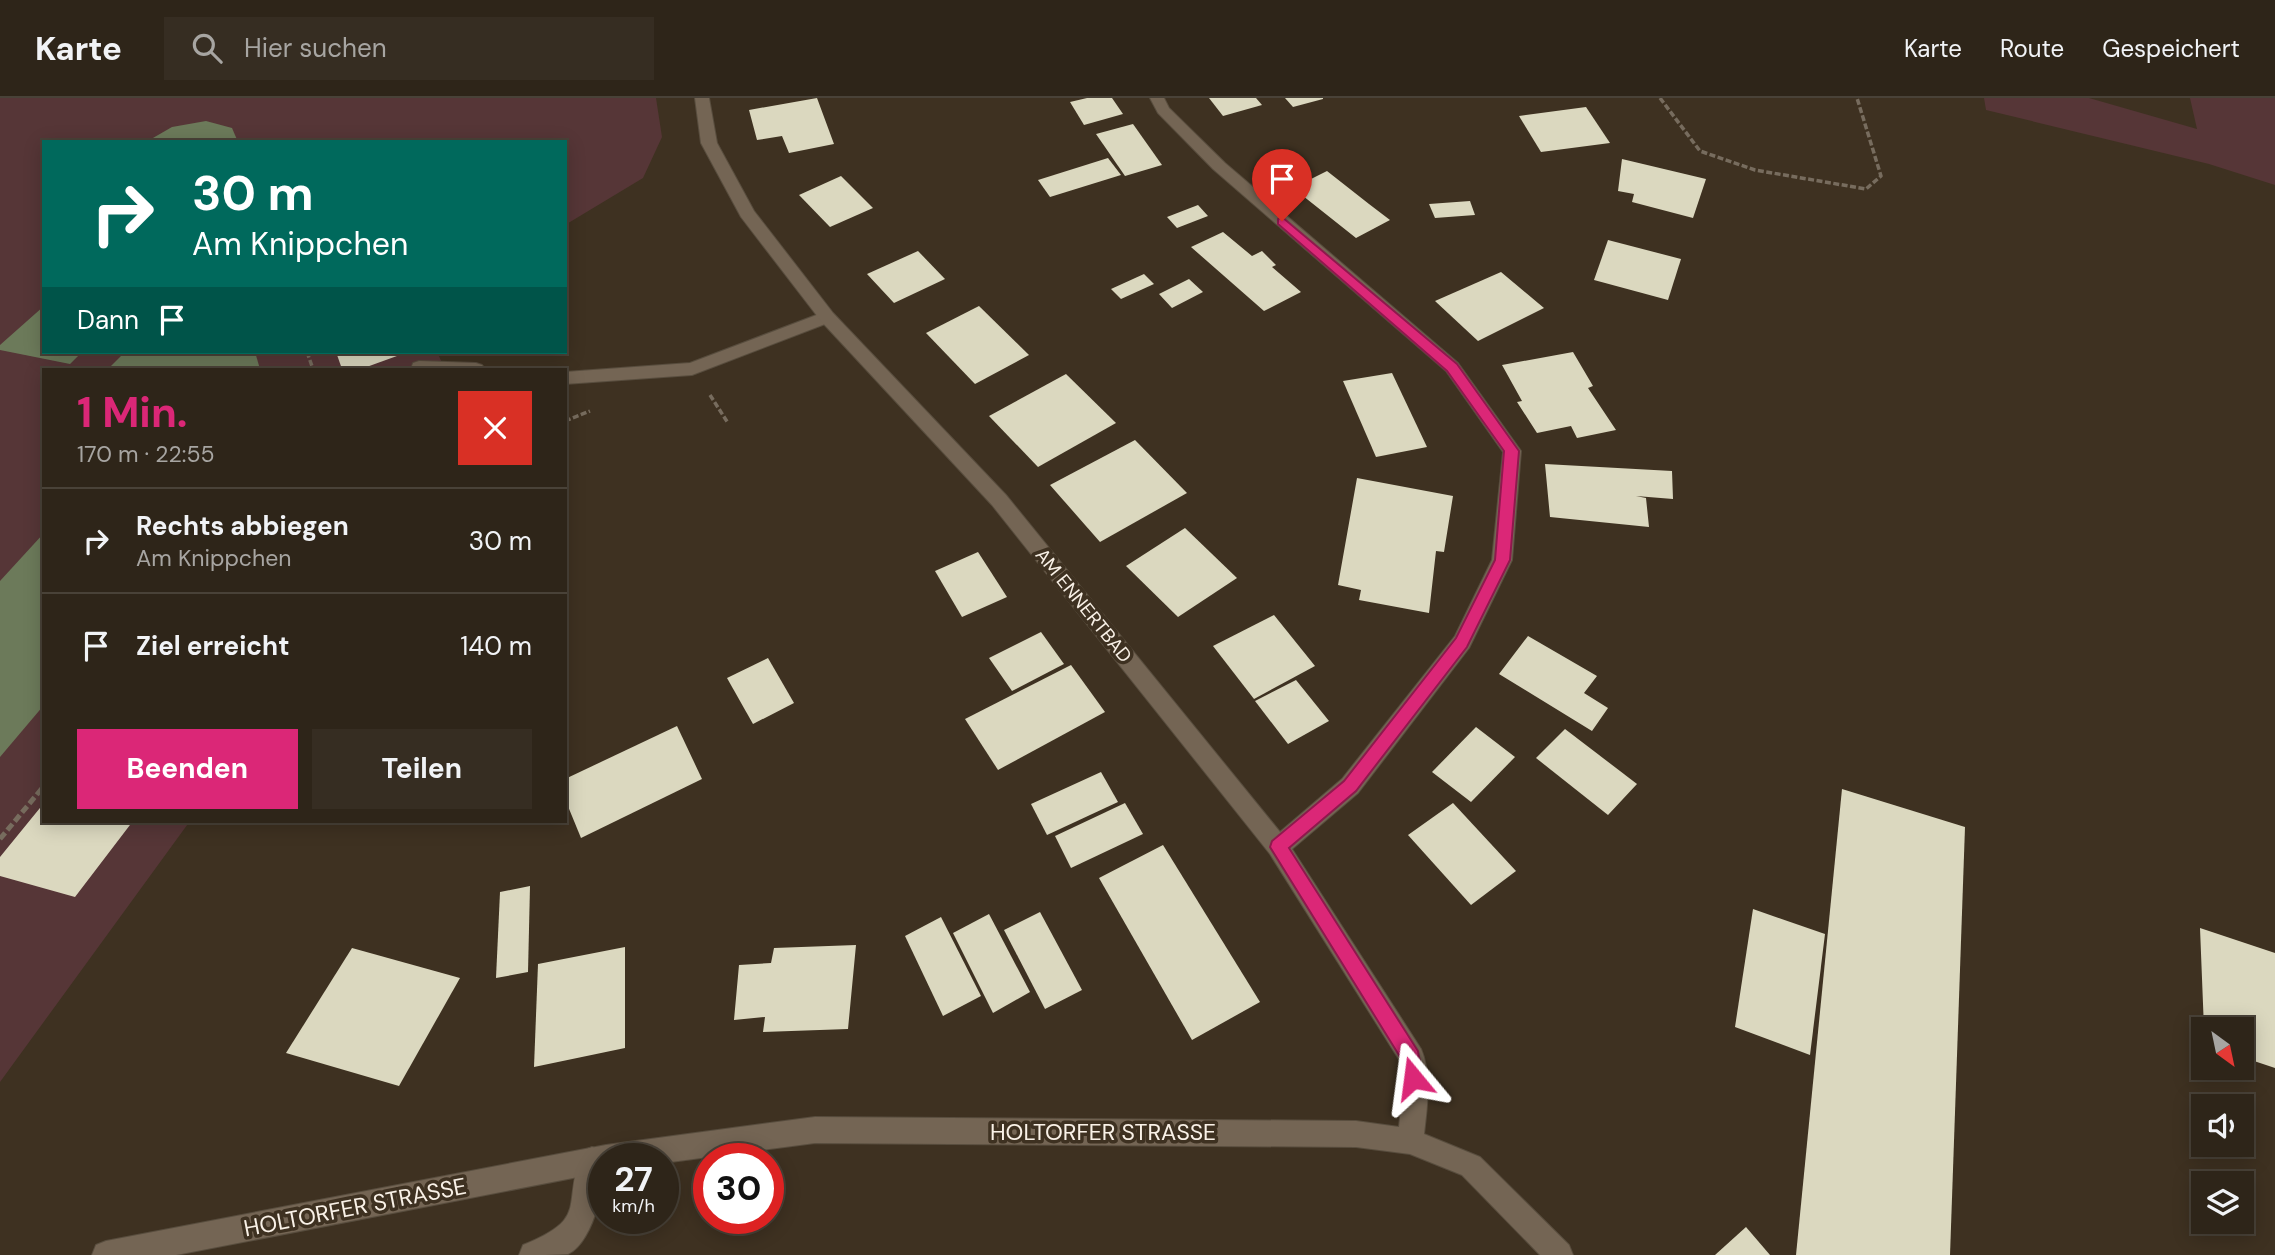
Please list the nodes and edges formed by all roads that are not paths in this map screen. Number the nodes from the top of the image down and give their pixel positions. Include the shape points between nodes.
1 (702, 98) edge
2 (1157, 98) edge
3 (827, 317) junction
4 (419, 367) dead end
5 (465, 368) edge
6 (567, 378) edge
7 (1278, 847) junction
8 (1410, 1141) junction
9 (679, 1148) edge
10 (588, 1162) edge
11 (588, 1200) edge
12 (106, 1255) edge
13 (533, 1255) edge
14 (1559, 1255) edge

1 - 3 street, AM ENNERTBAD via 709,144 747,213
2 - 7 street via 1163,110 1219,166 1452,367 1511,451 1502,560 1462,642 1350,786
3 - 6 street via 692,369
3 - 7 street, AM ENNERTBAD via 999,500
4 - 5 street
7 - 8 street, AM ENNERTBAD via 1412,1058 1415,1098
8 - 9 street, HOLTORFER STRASSE via 1356,1134 815,1130
8 - 14 street, HOLTORFER STRASSE via 1471,1167
10 - 12 street, HOLTORFER STRASSE
11 - 13 street via 580,1225 566,1242

